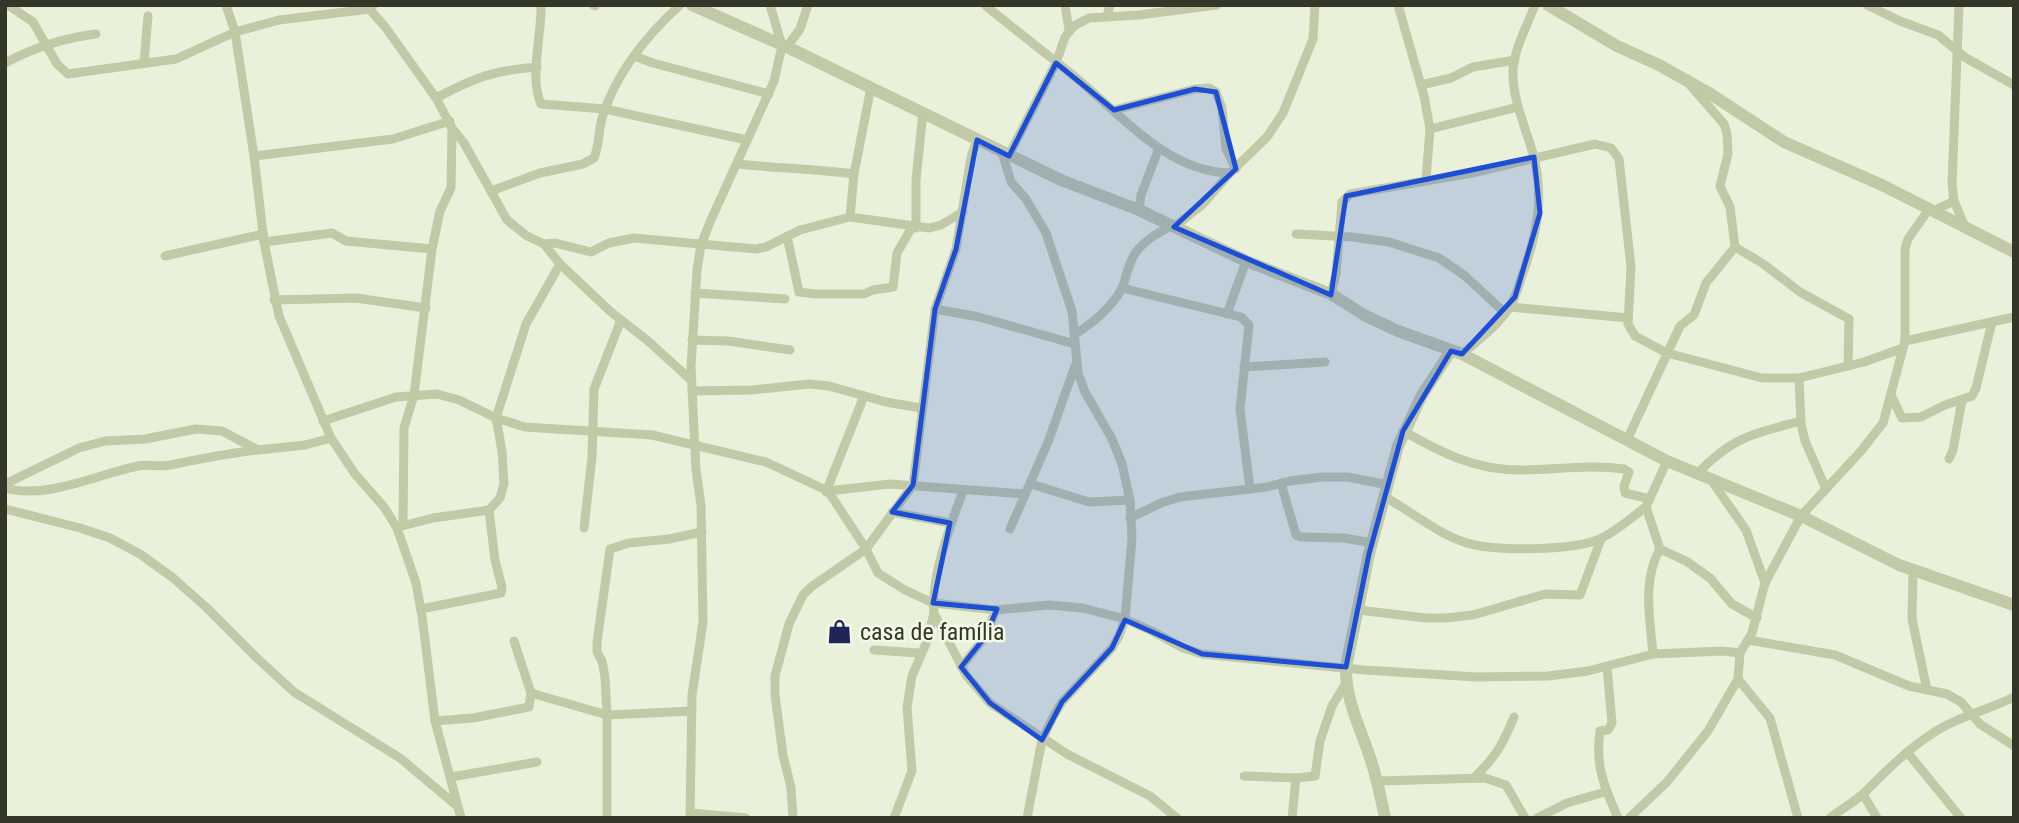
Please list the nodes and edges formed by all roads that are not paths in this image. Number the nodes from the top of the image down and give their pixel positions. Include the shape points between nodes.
1 (8, 5) edge
2 (226, 5) edge
3 (541, 5) edge
4 (680, 5) edge
5 (692, 5) edge
6 (771, 5) edge
7 (808, 5) edge
8 (985, 5) edge
9 (1065, 5) edge
10 (1110, 5) edge
11 (1215, 5) edge
12 (1315, 5) edge
13 (1398, 5) edge
14 (1535, 5) edge
15 (1548, 5) edge
16 (1867, 5) edge
17 (1959, 5) edge
18 (370, 6) edge
19 (148, 16) dead end
20 (1107, 16) junction
21 (1069, 30) junction
22 (235, 32) junction
23 (96, 34) dead end
24 (47, 44) junction
25 (784, 46) junction
26 (1957, 52) junction
27 (634, 56) junction
28 (1515, 60) junction
29 (5, 63) edge
30 (144, 63) junction
31 (1056, 63) junction
32 (537, 67) junction
33 (1689, 83) junction
34 (1421, 85) junction
35 (2014, 85) edge
36 (871, 88) junction
37 (769, 94) junction
38 (436, 98) junction
39 (1518, 107) junction
40 (605, 108) junction
41 (1114, 110) junction
42 (923, 112) junction
43 (451, 125) junction
44 (1430, 129) junction
45 (747, 140) junction
46 (977, 140) junction
47 (1159, 148) junction
48 (1006, 154) junction
49 (254, 156) junction
50 (1534, 157) junction
51 (737, 164) junction
52 (1233, 171) junction
53 (854, 174) junction
54 (1426, 180) junction
55 (491, 191) junction
56 (1954, 201) junction
57 (1139, 210) junction
58 (1931, 210) junction
59 (963, 212) junction
60 (850, 217) junction
61 (1173, 226) junction
62 (914, 227) junction
63 (1965, 228) junction
64 (1296, 234) dead end
65 (787, 236) junction
66 (1340, 236) junction
67 (263, 238) junction
68 (544, 244) junction
69 (701, 245) junction
70 (1735, 247) junction
71 (432, 249) junction
72 (2014, 252) edge
73 (165, 256) dead end
74 (1246, 261) junction
75 (560, 264) junction
76 (1122, 288) junction
77 (695, 293) junction
78 (1332, 294) junction
79 (785, 299) dead end
80 (275, 300) junction
81 (426, 308) junction
82 (935, 309) junction
83 (1507, 310) junction
84 (1227, 314) junction
85 (2014, 317) edge
86 (1628, 318) junction
87 (621, 320) junction
88 (1992, 322) junction
89 (1075, 339) junction
90 (692, 340) junction
91 (1904, 345) junction
92 (790, 350) dead end
93 (1457, 353) junction
94 (1667, 353) junction
95 (1325, 362) dead end
96 (1076, 364) junction
97 (1848, 366) junction
98 (1244, 367) junction
99 (1799, 378) junction
100 (691, 380) junction
101 (692, 391) junction
102 (414, 395) junction
103 (1891, 395) junction
104 (864, 396) junction
105 (1962, 400) junction
106 (921, 408) junction
107 (496, 418) junction
108 (323, 421) junction
109 (1801, 421) junction
110 (594, 430) junction
111 (1403, 431) junction
112 (331, 438) junction
113 (1627, 440) junction
114 (696, 447) junction
115 (258, 450) junction
116 (1949, 459) dead end
117 (1667, 461) junction
118 (1697, 474) junction
119 (1711, 480) junction
120 (1281, 483) junction
121 (1031, 484) junction
122 (913, 485) junction
123 (5, 486) edge
124 (1250, 489) junction
125 (1826, 489) junction
126 (963, 491) junction
127 (1387, 491) junction
128 (827, 492) junction
129 (1025, 494) junction
130 (1130, 500) junction
131 (1648, 503) junction
132 (5, 509) edge
133 (489, 510) junction
134 (892, 512) junction
135 (1801, 516) junction
136 (1130, 518) junction
137 (950, 523) junction
138 (400, 526) junction
139 (583, 528) dead end
140 (1010, 530) dead end
141 (702, 532) junction
142 (1601, 539) junction
143 (1372, 543) junction
144 (866, 549) junction
145 (1660, 549) junction
146 (1913, 570) junction
147 (1765, 583) junction
148 (2014, 605) edge
149 (934, 608) junction
150 (421, 609) junction
151 (996, 610) junction
152 (1358, 610) junction
153 (1757, 618) junction
154 (1125, 619) junction
155 (514, 640) dead end
156 (1748, 640) junction
157 (874, 650) dead end
158 (920, 653) junction
159 (1740, 653) junction
160 (1653, 654) junction
161 (961, 667) junction
162 (1346, 667) junction
163 (1606, 667) junction
164 (1738, 679) junction
165 (1346, 683) junction
166 (1927, 690) junction
167 (531, 693) junction
168 (2014, 697) edge
169 (692, 711) junction
170 (1972, 713) junction
171 (607, 715) junction
172 (1514, 717) dead end
173 (435, 721) junction
174 (1042, 740) junction
175 (2014, 746) edge
176 (1907, 752) junction
177 (537, 762) dead end
178 (1244, 776) dead end
179 (451, 777) junction
180 (1296, 778) junction
181 (1474, 778) junction
182 (1377, 782) junction
183 (1605, 792) junction
184 (1863, 794) junction
185 (456, 804) junction
186 (690, 815) edge
187 (461, 818) edge
188 (607, 818) edge
189 (747, 818) edge
190 (793, 818) edge
191 (894, 818) edge
192 (1027, 818) edge
193 (1177, 818) edge
194 (1292, 818) edge
195 (1385, 818) edge
196 (1525, 818) edge
197 (1537, 818) edge
198 (1618, 818) edge
199 (1629, 818) edge
200 (1797, 818) edge
201 (1830, 818) edge
202 (1877, 818) edge
203 (1961, 818) edge

1 - 24 street via 33,22
2 - 22 street
3 - 32 street
4 - 27 street
5 - 25 street
6 - 25 street
7 - 25 street via 800,29
8 - 31 street
9 - 21 street
10 - 20 street
11 - 20 street
12 - 52 street via 1313,39 1288,102 1266,137
13 - 34 street
14 - 28 street
15 - 33 street
16 - 26 street via 1930,30
17 - 26 street
18 - 22 street
18 - 38 street
19 - 30 street
20 - 21 street via 1089,18
21 - 31 street
22 - 30 street via 176,59
22 - 49 street
23 - 24 street
24 - 29 street
24 - 30 street via 68,74
25 - 36 street
25 - 37 street
26 - 35 street
26 - 56 street
27 - 37 street
27 - 40 street
28 - 34 street via 1473,67
28 - 39 street
31 - 41 street
31 - 48 street
32 - 38 street via 482,75
32 - 40 street via 541,104
33 - 58 street via 1784,142
33 - 70 street via 1724,124 1727,134 1728,154 1720,186 1730,207
34 - 44 street
36 - 42 street
36 - 53 street
37 - 45 street
38 - 43 street
39 - 44 street
39 - 50 street
40 - 45 street
40 - 55 street via 596,153 590,161
41 - 47 street
41 - 52 street via 1209,88 1219,99
42 - 46 street
42 - 62 street
43 - 49 street via 393,139
43 - 55 street
43 - 71 street via 451,188 440,211
44 - 54 street
45 - 51 street
46 - 48 street
46 - 59 street
47 - 52 street via 1203,170
47 - 57 street
48 - 57 street via 1099,197
48 - 89 street via 1011,182 1046,233 1072,311
49 - 67 street
50 - 54 street
50 - 83 street via 1540,213 1535,239
50 - 86 street via 1595,145 1615,151 1631,267
51 - 53 street
51 - 69 street
52 - 61 street via 1202,205
53 - 60 street
54 - 66 street via 1346,196
55 - 68 street via 507,220
56 - 58 street
56 - 63 street
57 - 61 street
58 - 63 street
58 - 91 street via 1919,220 1905,249
59 - 62 street via 941,225
59 - 82 street via 956,249
60 - 62 street
60 - 65 street
61 - 74 street
61 - 76 street via 1149,239 1135,254
62 - 65 street via 897,253 893,287 864,294 799,292
63 - 72 street
64 - 66 street
65 - 69 street via 756,249
66 - 78 street
66 - 83 street via 1389,242 1448,262
67 - 71 street via 332,233 346,241
67 - 73 street
67 - 80 street
68 - 69 street via 591,252 634,238
68 - 75 street
69 - 77 street
70 - 94 street via 1706,283 1698,308 1680,326
70 - 97 street via 1849,319
71 - 81 street
74 - 78 street
74 - 84 street
75 - 87 street
75 - 107 street via 526,324
76 - 84 street
76 - 89 street
77 - 79 street
77 - 90 street
78 - 93 street via 1375,320
80 - 81 street via 356,298
80 - 108 street
81 - 102 street
82 - 89 street
82 - 106 street
83 - 86 street
83 - 93 street
84 - 98 street via 1241,317 1249,325
85 - 88 street
86 - 94 street via 1635,336
87 - 100 street
87 - 110 street via 594,389
88 - 91 street
88 - 105 street via 1976,388
89 - 96 street
90 - 92 street
90 - 100 street
91 - 97 street
91 - 103 street
93 - 111 street via 1422,395
93 - 113 street
94 - 99 street via 1762,378
94 - 113 street
95 - 98 street
96 - 121 street
96 - 130 street via 1084,392 1122,464
97 - 99 street
98 - 124 street via 1240,410
99 - 109 street
100 - 101 street
101 - 104 street via 809,384
101 - 114 street
102 - 107 street via 446,396
102 - 108 street
102 - 138 street via 404,428
103 - 105 street via 1902,418 1921,417
103 - 125 street via 1878,432
104 - 106 street
104 - 128 street
105 - 116 street
106 - 122 street
107 - 110 street via 548,430
107 - 133 street via 504,484 500,498
108 - 112 street
109 - 118 street via 1735,441
109 - 125 street via 1808,452
110 - 114 street via 652,435
110 - 139 street
111 - 127 street
111 - 131 street via 1464,462 1523,470 1624,469 1629,472 1625,493
112 - 115 street
112 - 138 street
113 - 117 street
114 - 128 street via 766,462
114 - 141 street
115 - 123 street via 136,467 35,492
115 - 123 street via 222,431 207,429 105,441
117 - 118 street
117 - 131 street
118 - 119 street
119 - 135 street
119 - 147 street via 1746,530
120 - 124 street
120 - 127 street via 1348,477
120 - 143 street via 1296,535
121 - 129 street
121 - 130 street via 1089,502
122 - 126 street
122 - 128 street
122 - 134 street
124 - 136 street via 1180,498
125 - 135 street
126 - 129 street
126 - 137 street
127 - 142 street via 1449,536 1480,547 1519,549
127 - 143 street
128 - 144 street
129 - 140 street
130 - 136 street
131 - 142 street
131 - 145 street
132 - 185 street via 110,538 140,554 207,608 294,692 400,758
133 - 138 street
133 - 150 street via 502,592
134 - 137 street
134 - 144 street
135 - 146 street
135 - 147 street
136 - 154 street
137 - 149 street
138 - 150 street
141 - 169 street via 703,622
141 - 171 street via 610,549 597,642
142 - 152 street via 1580,595 1545,594 1446,618
143 - 152 street
144 - 149 street via 878,573
144 - 190 street via 811,587 789,624 775,676 775,695
145 - 153 street via 1710,578 1732,604
145 - 160 street via 1652,569 1649,604
146 - 148 street
146 - 166 street via 1912,619
147 - 153 street
149 - 151 street
149 - 158 street
149 - 161 street
150 - 173 street
151 - 154 street via 1067,606
151 - 161 street via 985,637
152 - 162 street
153 - 156 street
154 - 162 street via 1202,654
154 - 174 street via 1112,648 1062,702
155 - 167 street
156 - 159 street
156 - 166 street via 1835,655
157 - 158 street
158 - 191 street via 906,707 912,771
159 - 160 street
159 - 164 street
160 - 163 street
161 - 174 street via 990,703
162 - 163 street via 1505,677
162 - 165 street
163 - 183 street via 1612,723 1608,730 1600,731
164 - 199 street via 1691,754
164 - 200 street via 1770,718
165 - 180 street via 1320,741 1316,774
165 - 182 street
166 - 170 street via 1947,694
167 - 171 street
167 - 173 street via 526,708
168 - 170 street
169 - 171 street
169 - 186 street
170 - 175 street via 1980,724
170 - 176 street
171 - 188 street
172 - 181 street via 1494,759
173 - 179 street
174 - 192 street
174 - 193 street via 1150,796
176 - 184 street
176 - 203 street
177 - 179 street
178 - 180 street
179 - 185 street
180 - 194 street
181 - 182 street
181 - 196 street via 1506,785
182 - 195 street
183 - 197 street
183 - 198 street
184 - 201 street
184 - 202 street
185 - 187 street
186 - 189 street

